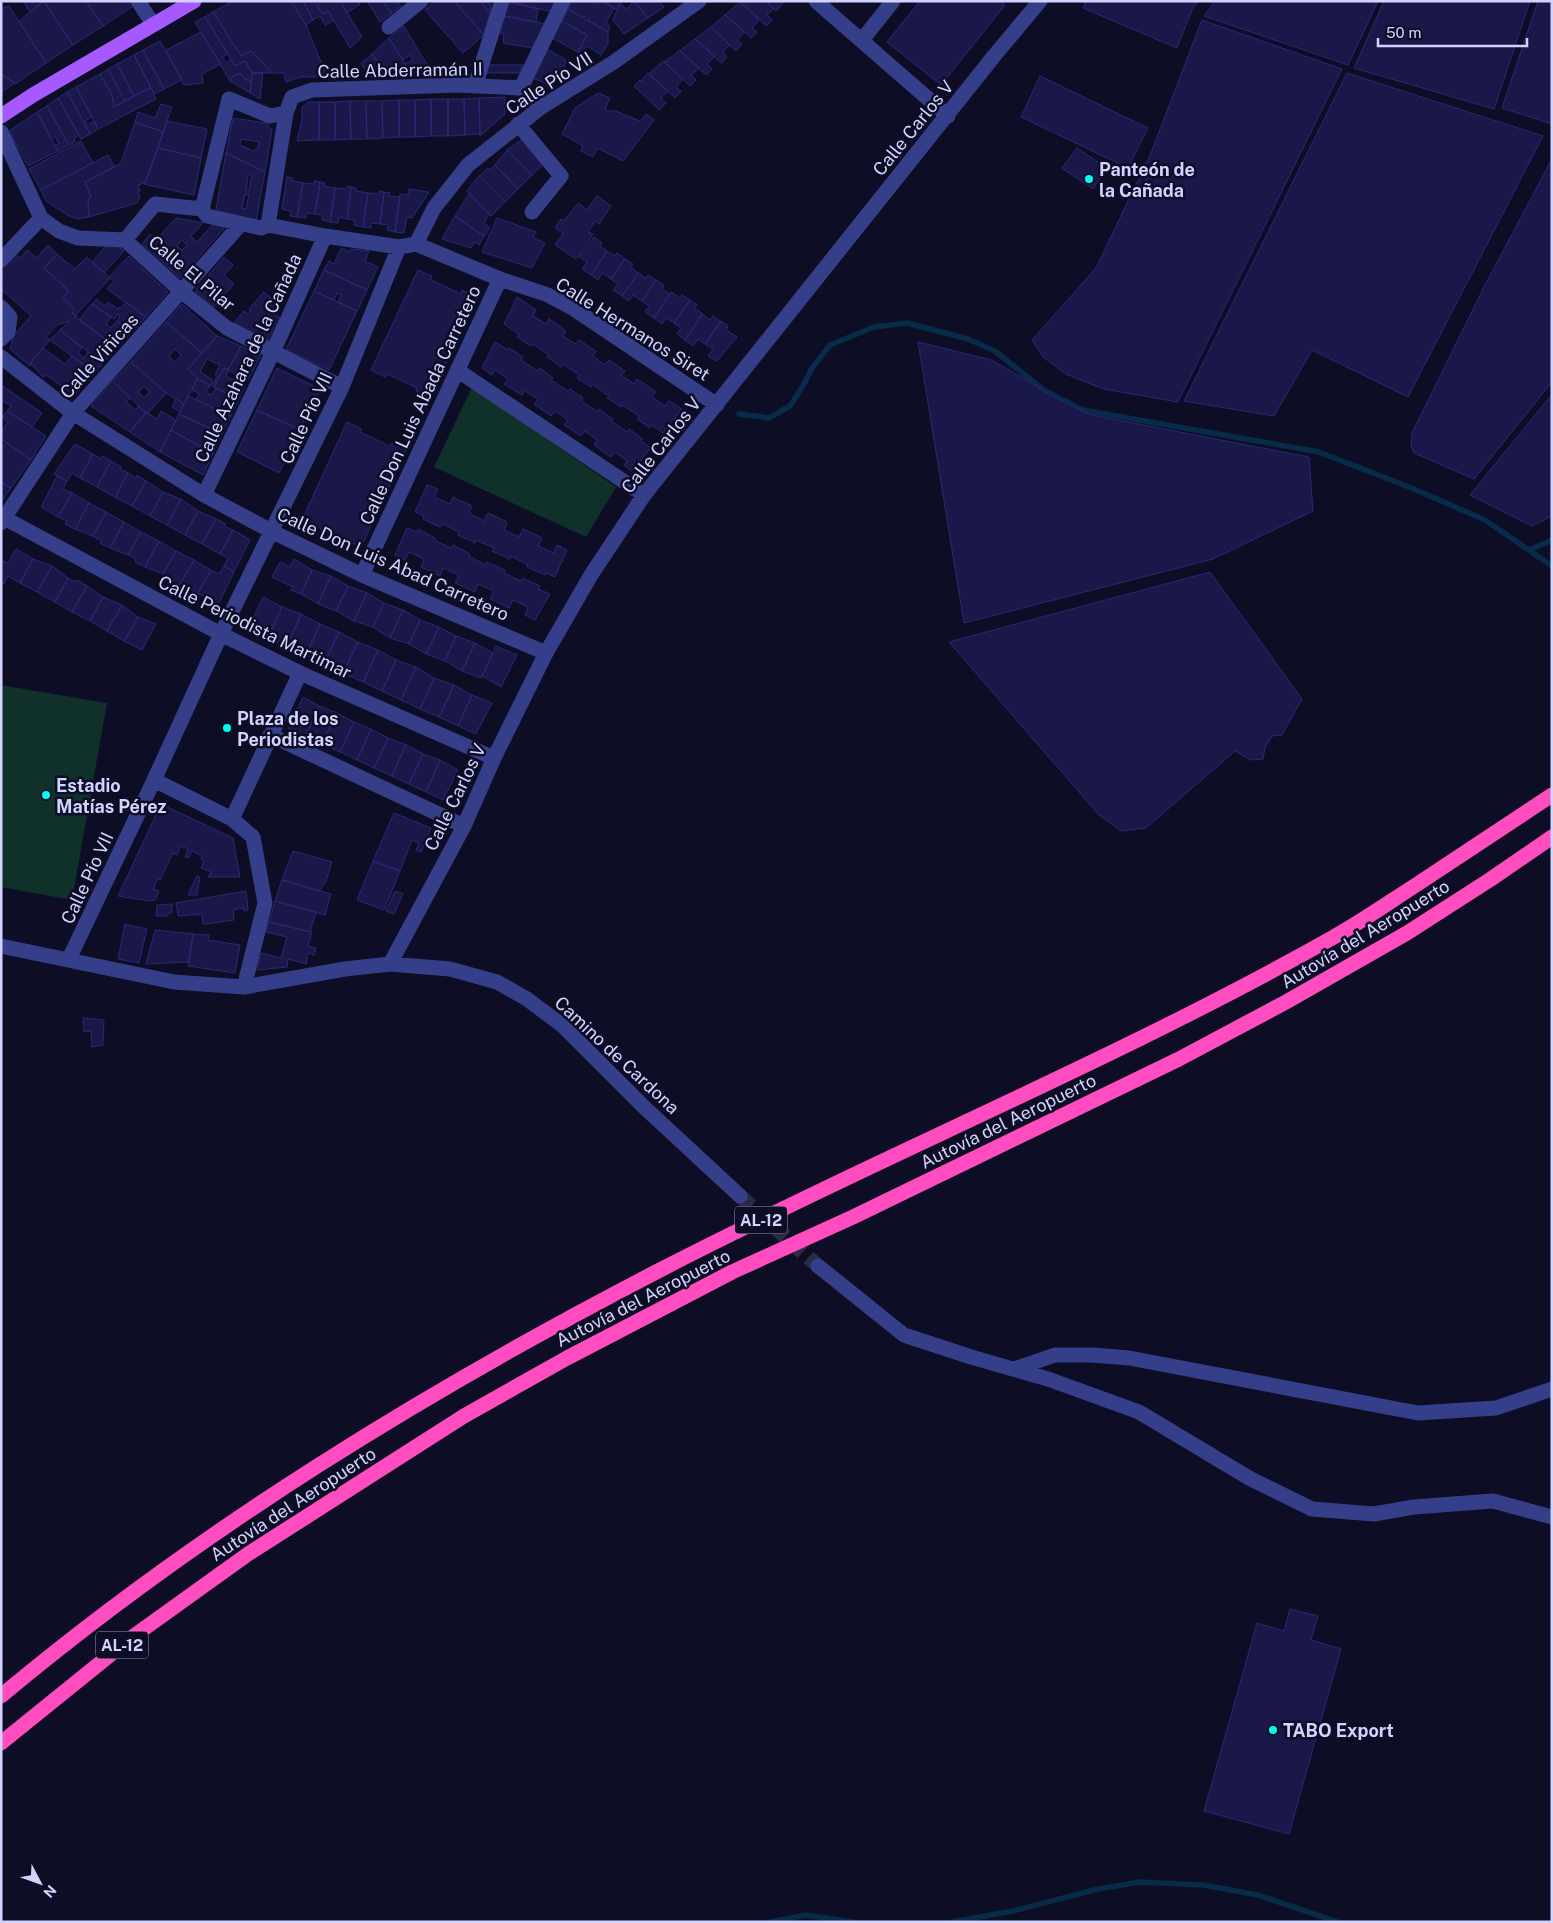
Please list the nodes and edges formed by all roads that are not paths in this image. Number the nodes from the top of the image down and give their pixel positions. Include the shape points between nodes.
1 (138, 1) edge
2 (194, 1) edge
3 (421, 1) edge
4 (502, 1) edge
5 (563, 1) edge
6 (699, 1) edge
7 (816, 1) edge
8 (893, 1) edge
9 (1040, 1) edge
10 (153, 24) junction
11 (389, 27) dead end
12 (862, 40) junction
13 (475, 86) junction
14 (521, 88) junction
15 (540, 108) junction
16 (286, 112) junction
17 (1, 116) edge
18 (948, 116) junction
19 (518, 124) junction
20 (1, 132) edge
21 (202, 209) junction
22 (532, 212) dead end
23 (41, 218) junction
24 (240, 225) junction
25 (268, 225) junction
26 (325, 236) junction
27 (125, 240) junction
28 (416, 244) junction
29 (399, 247) junction
30 (1, 260) edge
31 (500, 279) junction
32 (182, 292) junction
33 (1, 306) edge
34 (1, 339) edge
35 (273, 352) junction
36 (1, 357) edge
37 (458, 370) junction
38 (342, 387) junction
39 (717, 404) junction
40 (73, 413) junction
41 (204, 495) junction
42 (644, 495) junction
43 (3, 520) edge
44 (273, 532) junction
45 (362, 575) junction
46 (221, 634) junction
47 (546, 653) junction
48 (300, 673) junction
49 (270, 734) junction
50 (494, 758) junction
51 (154, 780) junction
52 (1552, 796) edge
53 (232, 819) junction
54 (464, 826) junction
55 (1552, 837) edge
56 (1, 946) edge
57 (69, 959) junction
58 (390, 964) junction
59 (244, 987) junction
60 (740, 1196) tunnel mouth
61 (818, 1266) tunnel mouth
62 (1014, 1369) junction
63 (1552, 1389) edge
64 (1552, 1517) edge
65 (1, 1696) edge
66 (1, 1743) edge

1 - 10 street
2 - 10 main road
3 - 11 street
4 - 13 street
5 - 14 street
6 - 15 street, Calle Pío VII via 614,62
7 - 12 street
8 - 12 street
9 - 18 street, Calle Carlos V
10 - 17 main road
12 - 18 street
13 - 14 street, Calle Abderramán II
13 - 16 street, Calle Abderramán II via 312,90 292,97
14 - 15 street
15 - 19 street, Calle Pío VII
16 - 21 street via 270,116 229,99
16 - 25 street, Calle Abderramán II
18 - 39 street, Calle Carlos V
19 - 22 street via 561,176
19 - 28 street, Calle Pío VII via 468,165 434,208
20 - 23 street
21 - 24 street via 207,216
21 - 27 street via 155,204
23 - 27 street via 78,238
23 - 30 street
24 - 25 street via 261,228
24 - 32 street, Calle Viñicas
25 - 26 street
26 - 29 street
26 - 35 street, Calle Azahara de la Cañada
27 - 32 street, Calle El Pilar
28 - 29 street
28 - 31 street, Calle Hermanos Siret
29 - 38 street, Calle Pío VII
31 - 37 street, Calle Don Luis Abada Carretero
31 - 39 street, Calle Hermanos Siret via 548,295 574,309
32 - 35 street, Calle El Pilar via 228,328
32 - 40 street, Calle Viñicas
33 - 34 street via 10,317 8,332
35 - 38 street, Calle El Pilar
35 - 41 street, Calle Azahara de la Cañada
36 - 40 street, Calle Don Luis Abad Carretero
37 - 42 street
37 - 45 street, Calle Don Luis Abada Carretero
38 - 44 street, Calle Pío VII
39 - 42 street, Calle Carlos V
40 - 41 street, Calle Don Luis Abad Carretero
40 - 43 street, Calle Viñicas
41 - 44 street, Calle Don Luis Abad Carretero
42 - 47 street, Calle Carlos V via 591,575
43 - 46 street, Calle Periodista Martimar
44 - 45 street, Calle Don Luis Abad Carretero
44 - 46 street, Calle Pío VII
45 - 47 street, Calle Don Luis Abad Carretero
46 - 48 street, Calle Periodista Martimar
46 - 51 street, Calle Pío VII
47 - 50 street, Calle Carlos V
48 - 49 street
48 - 50 street, Calle Periodista Martimar
49 - 53 street
49 - 54 street
50 - 54 street, Calle Carlos V
51 - 53 street
51 - 57 street, Calle Pío VII
52 - 65 highway, Autovía del Aeropuerto / AL-12 via 1335,936 1220,998 669,1266 421,1402 259,1504 56,1650
53 - 59 street via 253,837 265,903
54 - 58 street, Calle Carlos V
55 - 66 highway, Autovía del Aeropuerto / AL-12 via 1407,933 1179,1059 732,1272 464,1416 248,1554 131,1638
56 - 57 street, Camino de Cardona
57 - 59 street, Camino de Cardona via 174,982
58 - 59 street, Camino de Cardona
58 - 60 street, Camino de Cardona via 450,969 497,982 528,999 563,1026
61 - 62 street via 904,1334
62 - 63 street via 1055,1356 1129,1358 1418,1413 1496,1408
62 - 64 street via 1139,1412 1249,1478 1312,1509 1374,1514 1414,1507 1493,1501

